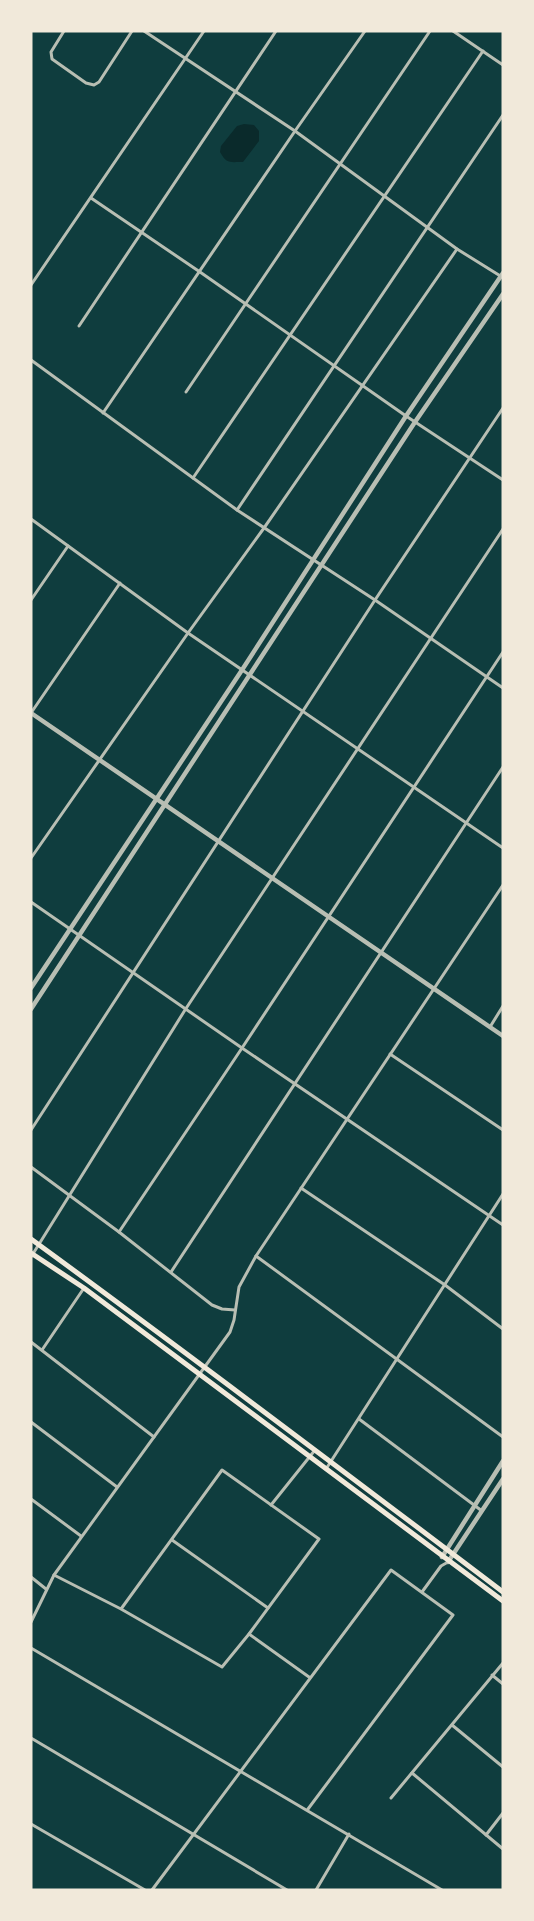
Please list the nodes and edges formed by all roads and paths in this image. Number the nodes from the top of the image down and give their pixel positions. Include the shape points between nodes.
1 (64, 31) edge
2 (132, 31) edge
3 (144, 31) edge
4 (204, 31) edge
5 (276, 31) edge
6 (365, 31) edge
7 (430, 31) edge
8 (453, 31) edge
9 (483, 51) junction
10 (184, 60) junction
11 (503, 65) edge
12 (234, 91) junction
13 (503, 114) edge
14 (295, 131) junction
15 (340, 164) junction
16 (384, 196) junction
17 (91, 198) junction
18 (426, 226) junction
19 (140, 232) junction
20 (458, 249) junction
21 (200, 272) junction
22 (502, 275) edge
23 (31, 284) edge
24 (503, 294) edge
25 (246, 305) junction
26 (79, 326) dead end
27 (291, 336) junction
28 (31, 360) edge
29 (334, 366) junction
30 (363, 386) junction
31 (186, 392) dead end
32 (503, 408) edge
33 (103, 413) junction
34 (406, 416) junction
35 (415, 422) junction
36 (470, 458) junction
37 (192, 478) junction
38 (503, 480) edge
39 (236, 510) junction
40 (31, 519) edge
41 (264, 528) junction
42 (503, 528) edge
43 (68, 546) junction
44 (313, 559) junction
45 (321, 565) junction
46 (120, 583) junction
47 (31, 600) edge
48 (376, 600) junction
49 (188, 633) junction
50 (431, 638) junction
51 (503, 652) edge
52 (242, 670) junction
53 (250, 675) junction
54 (486, 677) junction
55 (503, 688) edge
56 (304, 712) junction
57 (31, 713) edge
58 (358, 750) junction
59 (100, 761) junction
60 (503, 767) edge
61 (414, 787) junction
62 (157, 799) junction
63 (165, 805) junction
64 (466, 823) junction
65 (219, 842) junction
66 (503, 848) edge
67 (31, 858) edge
68 (273, 879) junction
69 (503, 885) edge
70 (31, 902) edge
71 (329, 916) junction
72 (71, 929) junction
73 (80, 935) junction
74 (382, 953) junction
75 (133, 972) junction
76 (31, 988) edge
77 (434, 988) junction
78 (503, 1006) edge
79 (31, 1010) edge
80 (186, 1010) junction
81 (490, 1027) junction
82 (503, 1036) edge
83 (242, 1048) junction
84 (390, 1054) junction
85 (294, 1084) junction
86 (346, 1120) junction
87 (31, 1130) edge
88 (503, 1130) edge
89 (31, 1167) edge
90 (301, 1188) junction
91 (69, 1194) junction
92 (503, 1194) edge
93 (489, 1215) junction
94 (503, 1224) edge
95 (119, 1232) junction
96 (31, 1239) edge
97 (38, 1244) junction
98 (32, 1254) edge
99 (256, 1256) junction
100 (171, 1272) junction
101 (444, 1285) junction
102 (84, 1288) junction
103 (235, 1310) junction
104 (503, 1329) edge
105 (31, 1342) edge
106 (42, 1350) junction
107 (397, 1359) junction
108 (204, 1368) junction
109 (199, 1375) junction
110 (359, 1419) junction
111 (31, 1422) edge
112 (154, 1437) junction
113 (503, 1437) edge
114 (315, 1450) junction
115 (309, 1456) junction
116 (503, 1461) edge
117 (331, 1462) junction
118 (326, 1469) junction
119 (503, 1479) edge
120 (117, 1487) junction
121 (31, 1499) edge
122 (271, 1505) junction
123 (474, 1506) junction
124 (482, 1512) junction
125 (81, 1536) junction
126 (172, 1540) junction
127 (446, 1550) junction
128 (454, 1555) junction
129 (442, 1557) junction
130 (448, 1562) junction
131 (441, 1566) junction
132 (54, 1574) junction
133 (31, 1577) edge
134 (46, 1589) junction
135 (422, 1592) junction
136 (503, 1592) edge
137 (503, 1602) edge
138 (268, 1608) junction
139 (121, 1609) junction
140 (31, 1622) edge
141 (249, 1634) junction
142 (31, 1648) edge
143 (503, 1663) edge
144 (492, 1675) junction
145 (309, 1678) junction
146 (503, 1684) edge
147 (452, 1725) junction
148 (31, 1738) edge
149 (503, 1767) edge
150 (240, 1771) junction
151 (412, 1773) junction
152 (391, 1798) dead end
153 (308, 1809) junction
154 (503, 1813) edge
155 (31, 1824) edge
156 (194, 1834) junction
157 (349, 1834) junction
158 (486, 1835) junction
159 (503, 1849) edge
160 (145, 1890) edge
161 (152, 1890) edge
162 (287, 1890) edge
163 (316, 1890) edge
164 (442, 1890) edge

1 - 2 street via 51,52 52,59 86,83 94,85
3 - 10 street
4 - 10 street
5 - 12 street
6 - 14 street
7 - 15 street
8 - 9 street
9 - 11 street
9 - 16 street
10 - 12 street
10 - 17 street
12 - 14 street
12 - 19 street
13 - 18 street
14 - 15 street
14 - 21 street
15 - 16 street
15 - 25 street
16 - 18 street
16 - 27 street
17 - 19 street
17 - 23 street
18 - 20 street
18 - 29 street
19 - 21 street
19 - 26 street
20 - 22 street
20 - 30 street
21 - 25 street
21 - 33 street
22 - 34 street
24 - 35 street
25 - 27 street
25 - 31 street
27 - 29 street
27 - 37 street
28 - 33 street
29 - 30 street
29 - 39 street
30 - 34 street
30 - 41 street
32 - 36 street
33 - 37 street
34 - 35 street
34 - 44 street
35 - 36 street
35 - 45 street
36 - 38 street
36 - 48 street
37 - 39 street
39 - 41 street
40 - 43 street
41 - 44 street
41 - 49 street
42 - 50 street
43 - 46 street
43 - 47 street
44 - 45 street
44 - 52 street
45 - 48 street
45 - 53 street
46 - 49 street
46 - 57 street
48 - 50 street
48 - 56 street
49 - 52 street
49 - 59 street
50 - 54 street
50 - 58 street
51 - 54 street
52 - 53 street
52 - 62 street
53 - 56 street
53 - 63 street
54 - 55 street
54 - 61 street
56 - 58 street
56 - 65 street
57 - 59 street
58 - 61 street
58 - 68 street
59 - 62 street
59 - 67 street
60 - 64 street
61 - 64 street
61 - 71 street
62 - 63 street
62 - 72 street
63 - 65 street
63 - 73 street
64 - 66 street
64 - 74 street
65 - 68 street
65 - 75 street
68 - 71 street
68 - 80 street
69 - 77 street
70 - 72 street
71 - 74 street
71 - 83 street
72 - 73 street
72 - 76 street
73 - 75 street
73 - 79 street
74 - 77 street
74 - 85 street
75 - 80 street
75 - 87 street
77 - 81 street
77 - 84 street
78 - 81 street
80 - 83 street
80 - 91 street
81 - 82 street
83 - 85 street
83 - 95 street
84 - 86 street
84 - 88 street
85 - 86 street
85 - 100 street
86 - 90 street
86 - 93 street
89 - 91 street
90 - 99 street
90 - 101 street
91 - 95 street
91 - 97 street
92 - 93 street
93 - 94 street
93 - 101 street
95 - 100 street
96 - 97 main road
97 - 98 street
97 - 108 main road
98 - 102 main road
99 - 103 street via 239,1287
99 - 107 street
100 - 103 street via 212,1305
101 - 104 street
101 - 107 street
102 - 106 street
102 - 109 main road
103 - 108 street via 230,1332
105 - 106 street
106 - 112 street
107 - 110 street
107 - 113 street
108 - 109 street
108 - 114 main road
109 - 112 street
109 - 115 main road
110 - 117 street
110 - 123 street
111 - 120 street
112 - 120 street
114 - 115 street
114 - 117 main road
115 - 118 main road
115 - 122 street
116 - 123 street
117 - 118 street
117 - 127 main road
118 - 129 main road
119 - 124 street
120 - 125 street
121 - 125 street
122 - 126 street via 222,1470
122 - 138 street via 319,1539
123 - 124 street
123 - 127 street
124 - 128 street
125 - 132 street
126 - 138 street
126 - 139 street
127 - 128 main road
127 - 129 street
128 - 130 street
128 - 136 main road
129 - 130 main road
129 - 131 street
130 - 131 street
130 - 137 main road
131 - 135 street
132 - 134 street
132 - 139 street
133 - 134 street
134 - 140 street
135 - 145 street via 391,1570
135 - 153 street via 453,1616
138 - 141 street
139 - 141 street via 222,1667
141 - 145 street
142 - 150 street
143 - 144 street
144 - 146 street
144 - 147 street
145 - 150 street
147 - 149 street
147 - 151 street
148 - 156 street
150 - 153 street
150 - 156 street
151 - 152 street
151 - 158 street
153 - 157 street
154 - 158 street
155 - 160 street
156 - 161 street
156 - 162 street
157 - 163 street
157 - 164 street
158 - 159 street

